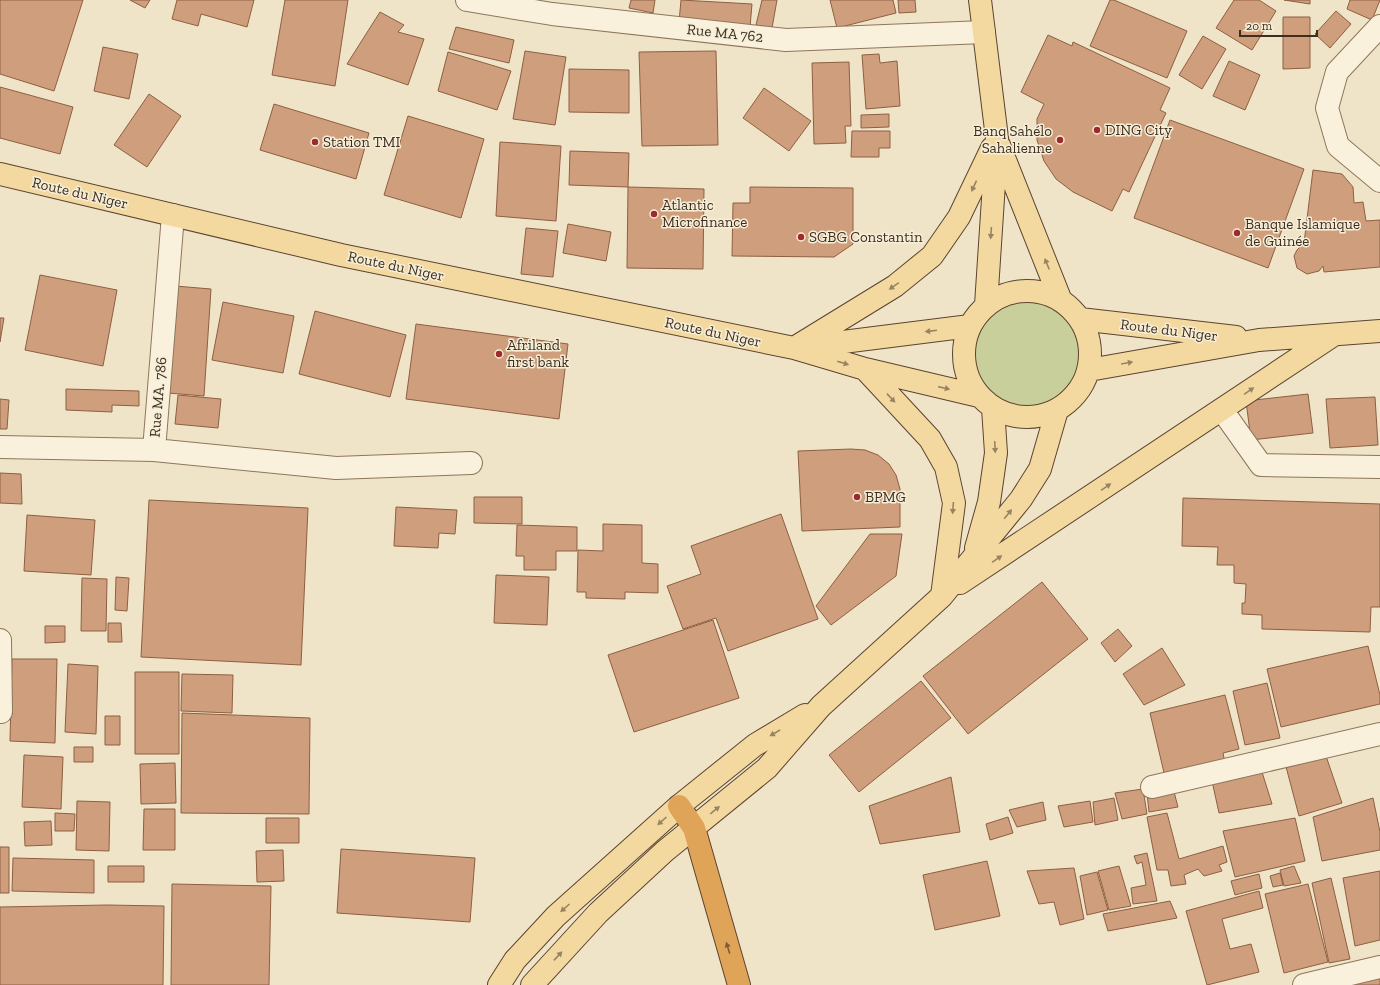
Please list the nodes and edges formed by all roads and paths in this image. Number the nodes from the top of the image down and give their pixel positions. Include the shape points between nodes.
1 (467, 0) edge
2 (980, 0) edge
3 (1380, 26) edge
4 (984, 32) junction
5 (996, 138) junction
6 (0, 174) edge
7 (1380, 181) edge
8 (173, 216) junction
9 (1061, 300) junction
10 (986, 305) junction
11 (1080, 319) junction
12 (970, 326) junction
13 (1380, 331) edge
14 (1332, 336) junction
15 (1258, 340) junction
16 (794, 348) junction
17 (865, 370) junction
18 (1089, 370) junction
19 (986, 402) junction
20 (1057, 410) junction
21 (1222, 410) junction
22 (0, 447) edge
23 (154, 450) junction
24 (471, 463) dead end
25 (1380, 467) edge
26 (975, 555) junction
27 (942, 596) junction
28 (0, 640) edge
29 (821, 706) junction
30 (1, 712) edge
31 (1380, 734) edge
32 (1152, 787) dead end
33 (679, 806) junction
34 (694, 828) junction
35 (1380, 967) edge
36 (499, 985) edge
37 (532, 985) edge
38 (739, 985) edge
39 (1304, 985) edge

1 - 4 street, Rue MA 762 via 552,14 786,40
2 - 4 main road
3 - 7 street via 1337,72 1327,108 1338,146
4 - 5 main road
9 -> 5 main road
5 -> 10 main road
5 -> 16 main road via 959,217 932,256 895,286
6 - 8 main road, Route du Niger
8 - 16 main road, Route du Niger via 341,255
8 - 23 street, Rue MA. 786
9 - 10 main road via 1042,293 1023,291 1003,295
9 - 11 main road
10 - 12 main road
11 - 15 main road, Route du Niger
11 - 18 main road via 1088,335
12 -> 16 main road, Route du Niger
12 - 19 main road via 964,344 964,362 969,380
13 - 14 main road, Route du Niger
14 - 15 main road, Route du Niger
21 -> 14 main road
18 -> 15 main road, Route du Niger
16 -> 17 main road, Route du Niger
17 -> 19 main road, Route du Niger
17 -> 27 main road via 930,439 946,467 954,503
18 - 20 main road via 1082,386 1071,400
19 - 20 main road via 1014,416 1036,417
19 -> 26 main road via 996,454 989,502
26 -> 20 main road via 1021,499 1040,469
21 - 25 street via 1261,465
27 -> 21 main road
22 - 23 street, Rue MA. 786
23 - 24 street via 336,468
26 - 27 main road
27 - 29 main road
28 - 30 street
29 -> 33 main road via 755,745
34 -> 29 main road via 767,768
31 - 32 street
33 - 34 highway
33 -> 36 main road via 556,916 515,960
37 -> 34 main road via 598,913 665,851
38 -> 34 highway
35 - 39 street

